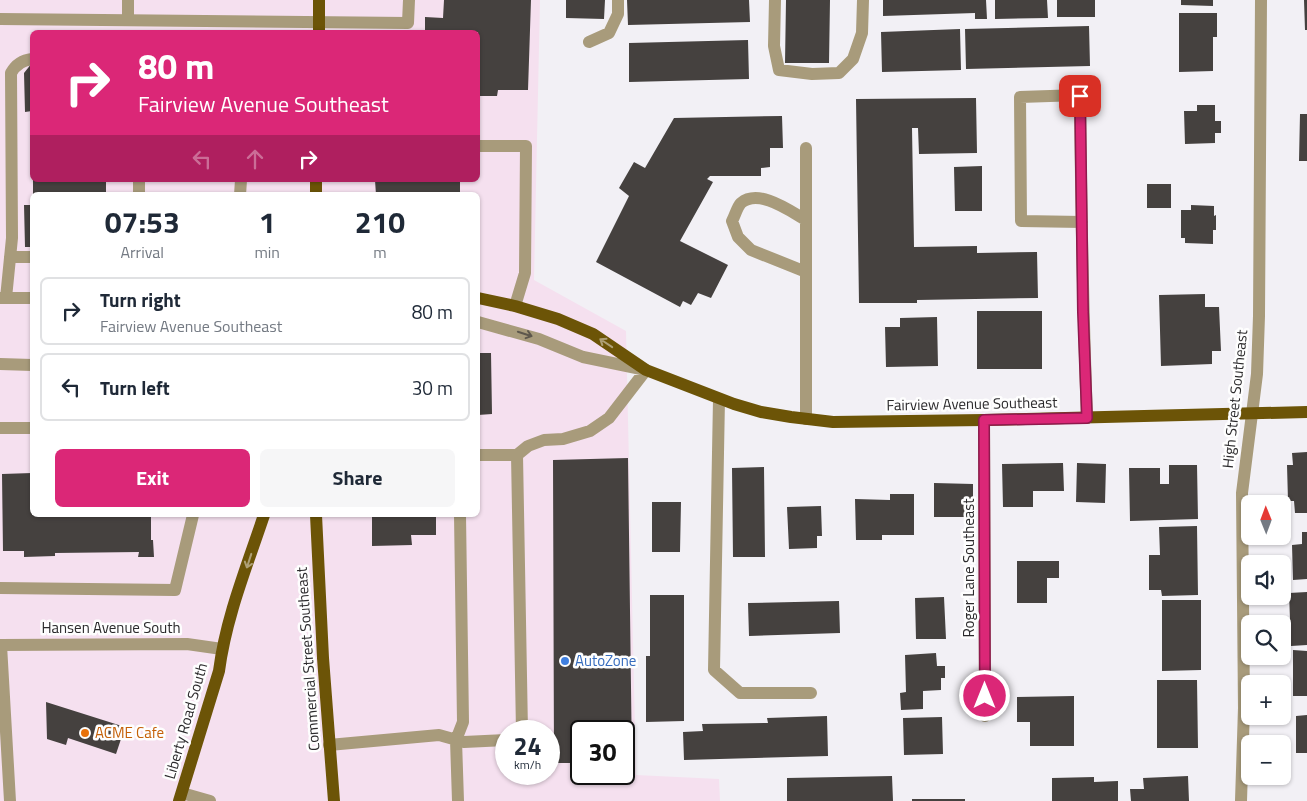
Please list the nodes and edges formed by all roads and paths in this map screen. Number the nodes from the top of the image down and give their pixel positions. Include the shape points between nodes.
1 (128, 0) edge
2 (320, 0) edge
3 (409, 0) edge
4 (618, 0) edge
5 (775, 0) edge
6 (863, 0) edge
7 (1260, 0) edge
8 (0, 19) edge
9 (128, 20) junction
10 (142, 26) edge
11 (319, 27) edge
12 (408, 28) edge
13 (589, 42) dead end
14 (30, 59) edge
15 (480, 146) edge
16 (806, 148) dead end
17 (806, 220) junction
18 (1082, 222) junction
19 (30, 257) edge
20 (10, 258) junction
21 (806, 272) junction
22 (3, 298) edge
23 (30, 298) edge
24 (480, 298) edge
25 (515, 306) junction
26 (480, 323) edge
27 (0, 364) edge
28 (30, 365) edge
29 (646, 370) junction
30 (719, 399) junction
31 (1307, 412) edge
32 (1252, 413) junction
33 (1087, 418) junction
34 (806, 419) junction
35 (984, 420) junction
36 (0, 428) edge
37 (30, 428) edge
38 (480, 455) edge
39 (517, 455) junction
40 (193, 517) edge
41 (263, 517) edge
42 (316, 517) edge
43 (460, 517) edge
44 (0, 588) edge
45 (0, 645) edge
46 (222, 649) junction
47 (811, 693) dead end
48 (985, 716) dead end
49 (522, 720) edge
50 (456, 740) junction
51 (495, 741) edge
52 (329, 745) junction
53 (180, 797) edge
54 (10, 801) edge
55 (210, 801) edge
56 (334, 801) edge
57 (458, 801) edge
58 (1241, 801) edge

1 - 9 street
2 - 11 main road
3 - 12 street
4 - 13 street via 618,14 609,33
5 - 6 street via 774,46 779,70 812,74 839,73 853,59 862,33
7 - 32 street, High Street Southeast via 1259,316
8 - 9 street
9 - 10 street
10 - 11 street
11 - 12 street
14 - 20 street via 15,66 11,73
15 - 25 street via 526,146 525,273
16 - 17 street
17 - 21 street
17 - 21 street via 770,200 753,198 741,204 732,220 738,237 751,250
18 - 18 street via 1080,96 1020,96 1022,221
18 - 33 street
19 - 20 street
20 - 22 street
21 - 34 street
22 - 23 street
24 - 25 main road, Fairview Avenue Southeast
29 -> 25 main road, Fairview Avenue Southeast via 593,334
26 -> 29 street, Fairview Avenue Southeast via 539,339 583,357
27 - 28 street
29 - 30 main road, Fairview Avenue Southeast
29 - 39 street via 609,418 590,432 544,440 528,446
30 - 34 main road, Fairview Avenue Southeast via 760,412
30 - 47 street via 714,670 740,694
31 - 32 main road, Fairview Avenue Southeast
32 - 33 main road, Fairview Avenue Southeast
32 - 58 street, High Street Southeast via 1242,493 1244,708
33 - 35 main road, Fairview Avenue Southeast
34 - 35 main road, Fairview Avenue Southeast via 833,422
35 - 48 street, Roger Lane Southeast
36 - 37 street
38 - 39 street
39 - 49 street
40 - 44 street via 175,590
41 -> 46 main road, Liberty Road South
42 - 52 main road, Commercial Street Southeast
43 - 50 street via 463,722
45 - 46 street, Hansen Avenue South via 187,644
45 - 54 street
46 - 53 main road, Liberty Road South via 219,671
50 - 51 street
50 - 52 street via 439,735
50 - 57 street
52 - 56 main road, Commercial Street Southeast
53 - 55 street

